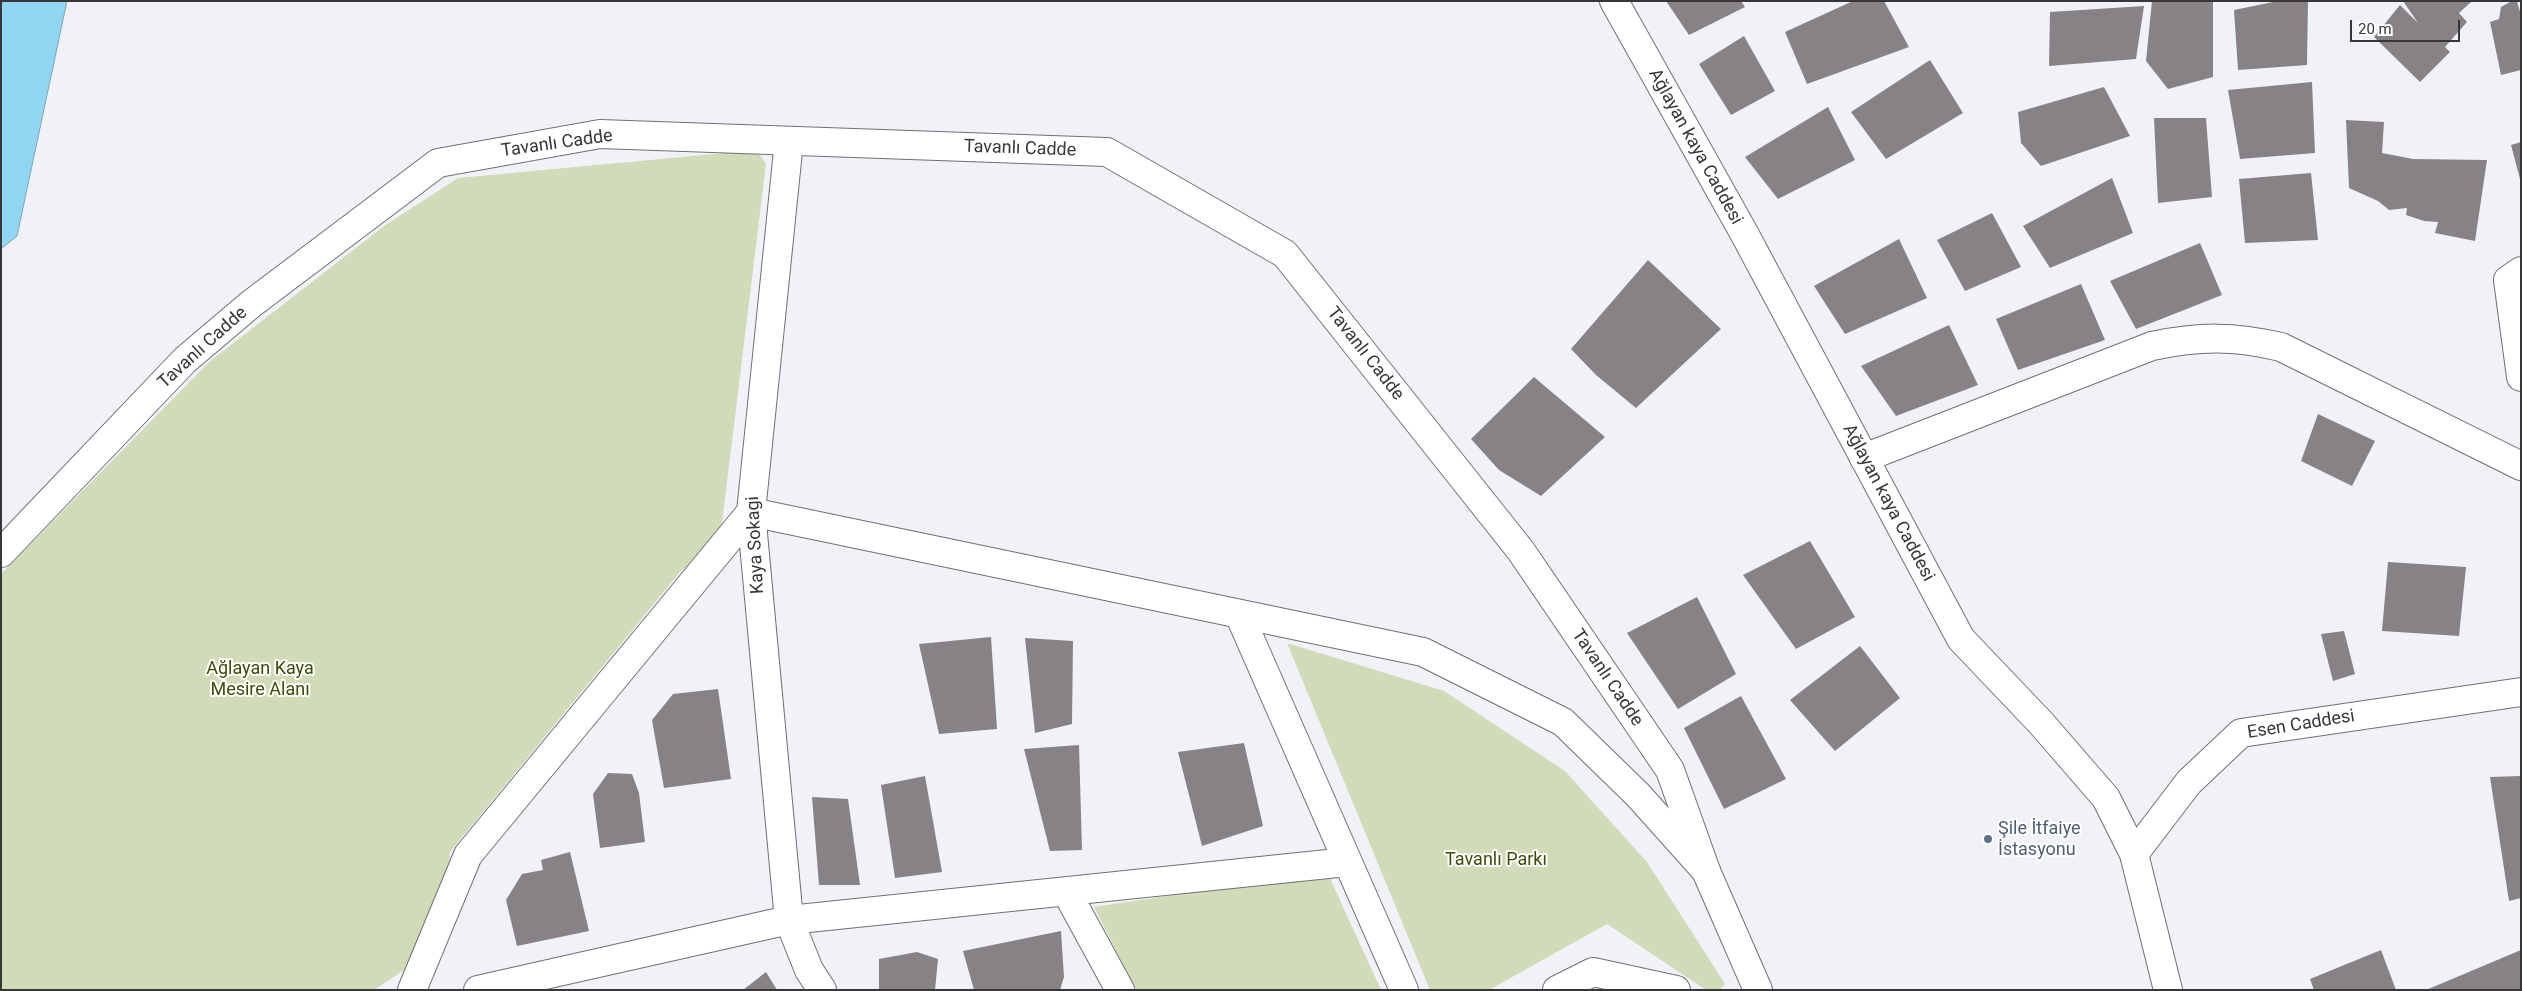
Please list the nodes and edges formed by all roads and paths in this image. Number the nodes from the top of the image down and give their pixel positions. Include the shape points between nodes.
1 (1614, 1) edge
2 (788, 141) junction
3 (2521, 271) edge
4 (2521, 377) edge
5 (1864, 458) junction
6 (2521, 466) edge
7 (751, 512) junction
8 (1, 553) edge
9 (1239, 614) junction
10 (2521, 692) edge
11 (2134, 854) junction
12 (1347, 862) junction
13 (1706, 871) junction
14 (1066, 891) junction
15 (789, 920) junction
16 (412, 990) edge
17 (478, 990) edge
18 (822, 990) edge
19 (1120, 990) edge
20 (1404, 990) edge
21 (1557, 990) edge
22 (1676, 990) edge
23 (1758, 990) edge
24 (2168, 990) edge

1 - 5 street, Ağlayan kaya Caddesi via 1744,233
2 - 7 street, Kaya Sokagi
2 - 8 street, Tavanlı Cadde via 600,134 438,163 251,304 185,360
2 - 13 street, Tavanlı Cadde via 1106,152 1286,254 1532,567 1670,770
3 - 4 street via 2508,280
5 - 6 street via 2152,346 2185,339 2219,337 2281,347
5 - 11 street, Ağlayan kaya Caddesi via 1961,639 2041,723 2106,798
7 - 9 street
7 - 15 street, Kaya Sokagi
7 - 16 street via 468,855
9 - 12 street
9 - 13 street via 1422,652 1564,722 1638,795
10 - 11 street, Esen Caddesi via 2242,733 2189,782
11 - 24 street, Ağlayan kaya Caddesi
12 - 14 street
12 - 20 street
13 - 23 street, Tavanlı Cadde
14 - 15 street
14 - 19 street
15 - 17 street
15 - 18 street, Kaya Sokagi via 809,970
21 - 22 street via 1593,972

